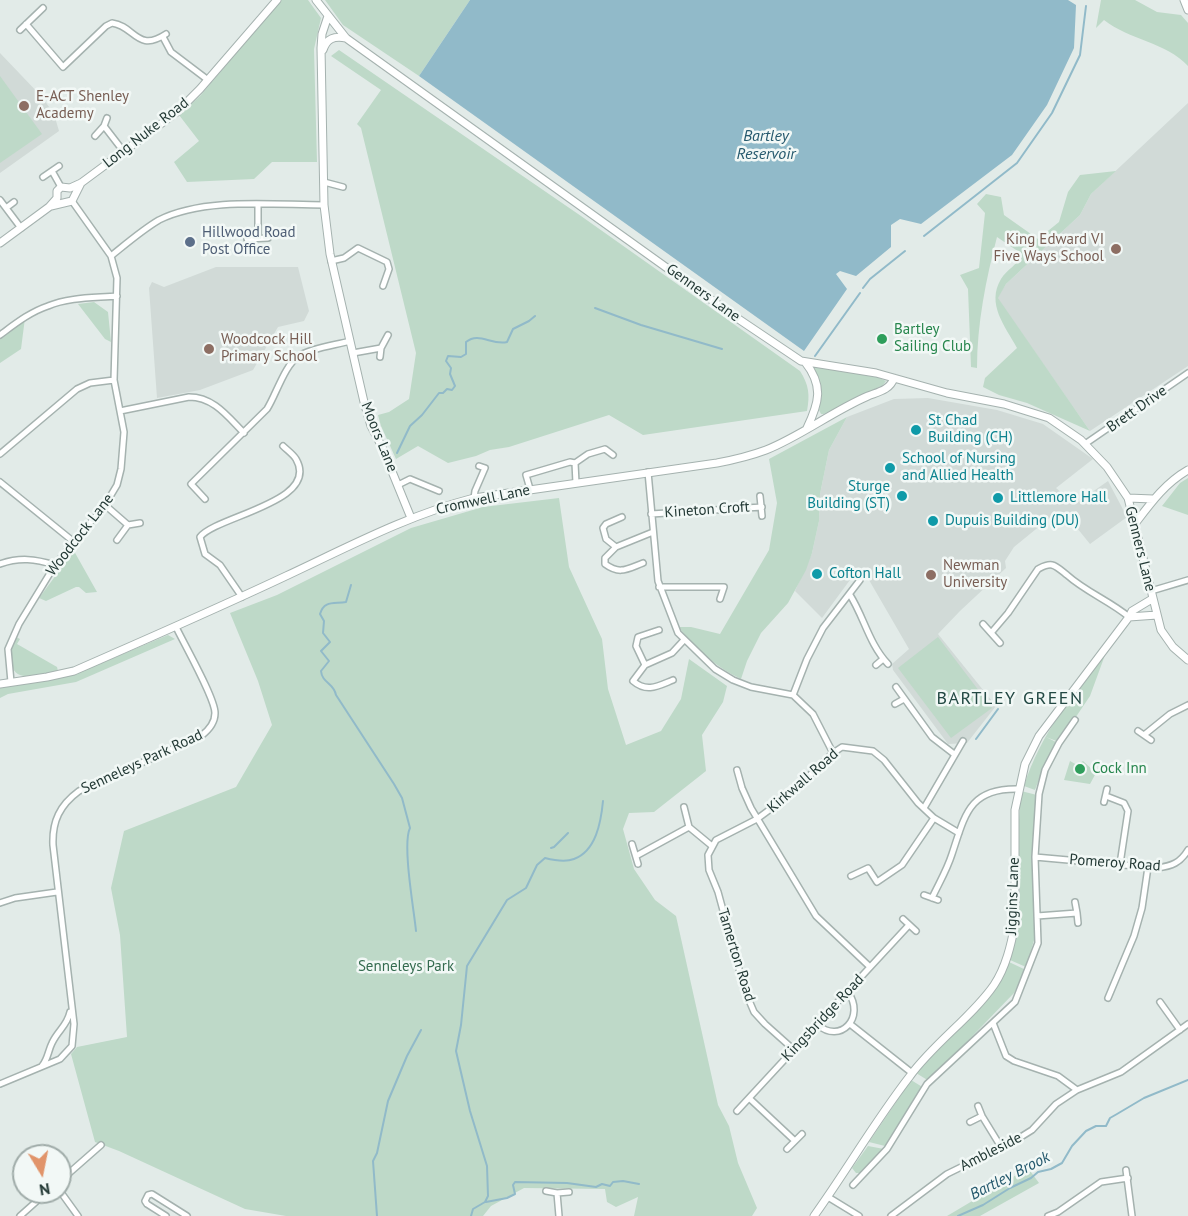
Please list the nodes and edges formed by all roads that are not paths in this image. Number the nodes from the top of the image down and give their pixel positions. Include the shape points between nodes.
1 (277, 0) edge
2 (316, 0) edge
3 (1184, 0) edge
4 (43, 8) dead end
5 (1188, 10) edge
6 (328, 16) junction
7 (26, 24) junction
8 (20, 30) dead end
9 (346, 38) junction
10 (321, 56) junction
11 (63, 67) junction
12 (69, 73) dead end
13 (208, 80) junction
14 (107, 118) dead end
15 (104, 126) junction
16 (94, 136) dead end
17 (124, 152) junction
18 (59, 166) dead end
19 (52, 171) junction
20 (44, 177) dead end
21 (324, 182) junction
22 (61, 187) junction
23 (344, 187) dead end
24 (72, 194) junction
25 (0, 200) edge
26 (59, 201) junction
27 (14, 202) dead end
28 (258, 205) junction
29 (324, 205) junction
30 (6, 208) junction
31 (21, 228) junction
32 (258, 238) junction
33 (268, 238) dead end
34 (247, 239) dead end
35 (0, 243) edge
36 (111, 256) junction
37 (331, 261) junction
38 (383, 286) dead end
39 (117, 296) junction
40 (0, 335) edge
41 (388, 335) dead end
42 (350, 341) junction
43 (381, 348) junction
44 (353, 353) junction
45 (380, 357) dead end
46 (805, 362) junction
47 (1188, 373) edge
48 (894, 378) junction
49 (114, 380) junction
50 (120, 411) junction
51 (807, 428) junction
52 (244, 433) junction
53 (1085, 444) junction
54 (283, 446) dead end
55 (0, 454) edge
56 (614, 455) dead end
57 (575, 464) junction
58 (479, 466) dead end
59 (1188, 470) edge
60 (648, 472) junction
61 (0, 483) edge
62 (576, 483) junction
63 (398, 485) junction
64 (530, 489) junction
65 (440, 491) dead end
66 (760, 496) dead end
67 (474, 498) junction
68 (1128, 498) junction
69 (205, 499) dead end
70 (1154, 499) junction
71 (105, 505) junction
72 (762, 507) junction
73 (651, 514) junction
74 (762, 516) dead end
75 (622, 517) dead end
76 (411, 518) junction
77 (140, 523) dead end
78 (128, 525) junction
79 (1134, 525) junction
80 (653, 532) junction
81 (117, 540) dead end
82 (74, 542) junction
83 (616, 547) junction
84 (643, 563) dead end
85 (0, 564) edge
86 (55, 565) junction
87 (860, 580) dead end
88 (1188, 580) edge
89 (659, 587) junction
90 (850, 595) junction
91 (1152, 595) junction
92 (242, 597) junction
93 (720, 599) dead end
94 (1157, 615) junction
95 (1129, 617) junction
96 (983, 624) dead end
97 (176, 627) junction
98 (658, 630) dead end
99 (991, 633) junction
100 (684, 640) junction
101 (1000, 644) dead end
102 (1188, 660) edge
103 (645, 664) junction
104 (876, 665) dead end
105 (673, 680) dead end
106 (11, 682) junction
107 (0, 684) edge
108 (896, 687) dead end
109 (793, 695) junction
110 (904, 699) junction
111 (895, 704) dead end
112 (1188, 705) edge
113 (1075, 720) dead end
114 (1138, 731) dead end
115 (1144, 735) junction
116 (1151, 740) dead end
117 (963, 741) dead end
118 (833, 753) junction
119 (954, 754) junction
120 (737, 770) dead end
121 (740, 780) junction
122 (732, 782) dead end
123 (1018, 789) junction
124 (1107, 789) dead end
125 (684, 807) dead end
126 (924, 808) junction
127 (934, 818) junction
128 (758, 819) junction
129 (689, 827) junction
130 (959, 833) junction
131 (632, 844) dead end
132 (712, 846) junction
133 (1188, 850) edge
134 (636, 856) junction
135 (1035, 857) junction
136 (638, 864) dead end
137 (1119, 864) junction
138 (1148, 867) junction
139 (851, 876) dead end
140 (57, 892) junction
141 (924, 895) dead end
142 (1075, 902) dead end
143 (0, 903) edge
144 (1077, 913) junction
145 (1037, 916) junction
146 (903, 919) dead end
147 (1078, 923) dead end
148 (909, 925) junction
149 (916, 931) dead end
150 (870, 967) junction
151 (848, 992) junction
152 (1108, 998) dead end
153 (1160, 1002) dead end
154 (71, 1007) junction
155 (993, 1023) junction
156 (850, 1024) junction
157 (1188, 1024) edge
158 (818, 1025) junction
159 (1180, 1030) junction
160 (793, 1049) junction
161 (42, 1066) junction
162 (912, 1073) junction
163 (0, 1084) edge
164 (1077, 1090) junction
165 (749, 1098) junction
166 (978, 1106) dead end
167 (737, 1111) dead end
168 (982, 1116) junction
169 (970, 1122) dead end
170 (802, 1134) dead end
171 (795, 1141) junction
172 (101, 1145) dead end
173 (1001, 1147) junction
174 (787, 1149) dead end
175 (72, 1170) edge
176 (1126, 1170) dead end
177 (1128, 1178) junction
178 (853, 1185) dead end
179 (546, 1191) dead end
180 (569, 1192) dead end
181 (557, 1193) junction
182 (828, 1197) junction
183 (34, 1204) edge
184 (1059, 1214) edge
185 (20, 1216) edge
186 (166, 1216) edge
187 (187, 1216) edge
188 (559, 1216) edge
189 (814, 1216) edge
190 (859, 1216) edge
191 (891, 1216) edge
192 (1048, 1216) edge
193 (1132, 1216) edge

1 - 13 street, Long Nuke Road
2 - 6 street, Genners Lane
3 - 5 street
4 - 7 street
6 - 9 street, Genners Lane
6 - 10 street, Moors Lane
7 - 8 street
7 - 11 street
9 - 10 street via 326,42
9 - 46 street, Genners Lane via 734,316
10 - 21 street, Moors Lane
11 - 12 street
11 - 13 street via 112,23 145,41 165,35 171,52
13 - 17 street, Long Nuke Road via 177,112
14 - 15 street
15 - 16 street
15 - 17 street
17 - 24 street, Long Nuke Road
18 - 19 street
19 - 20 street
19 - 22 street
21 - 23 street
21 - 29 street, Moors Lane
22 - 24 street
22 - 26 street via 57,191
24 - 26 street, Long Nuke Road via 67,204
24 - 36 street, Woodcock Lane
25 - 30 street
26 - 31 street, Long Nuke Road
27 - 30 street
28 - 29 street
28 - 32 street
28 - 36 street via 212,206 178,212 153,224
29 - 37 street, Moors Lane
30 - 31 street
31 - 35 street, Long Nuke Road
32 - 33 street
32 - 34 street
36 - 39 street, Woodcock Lane
37 - 38 street via 358,248 387,262 389,269
37 - 42 street, Moors Lane
39 - 40 street via 49,305
39 - 49 street, Woodcock Lane
41 - 43 street
42 - 44 street, Moors Lane
42 - 52 street via 296,357 267,409
43 - 44 street
43 - 45 street
44 - 63 street, Moors Lane via 371,426
46 - 48 street, Genners Lane
46 - 51 street via 819,393
47 - 53 street, Brett Drive
48 - 51 street, Cromwell Lane via 884,390
48 - 53 street, Genners Lane via 1041,415
49 - 50 street, Woodcock Lane
49 - 55 street via 77,389
50 - 52 street via 200,397 218,407
50 - 71 street, Woodcock Lane via 124,432 121,469
51 - 60 street, Cromwell Lane via 738,459
52 - 69 street via 191,484
53 - 68 street, Genners Lane
54 - 92 street via 297,460 297,484 254,511 209,529 200,537 205,554 219,565
56 - 57 street via 605,449 588,454
57 - 62 street
57 - 64 street via 570,462 526,475
58 - 67 street via 485,468
59 - 70 street
60 - 62 street, Cromwell Lane
60 - 73 street
61 - 82 street
62 - 64 street, Cromwell Lane
63 - 65 street via 410,479
63 - 76 street, Moors Lane
64 - 67 street, Cromwell Lane
66 - 72 street, Kineton Croft
67 - 76 street, Cromwell Lane
68 - 70 street, Genners Lane
68 - 79 street, Genners Lane
70 - 79 street
71 - 78 street
71 - 82 street, Woodcock Lane
72 - 73 street, Kineton Croft
72 - 74 street, Kineton Croft
73 - 80 street
75 - 83 street via 603,528 606,539
76 - 92 street, Cromwell Lane
77 - 78 street
78 - 81 street
79 - 91 street, Genners Lane
80 - 83 street
80 - 89 street
82 - 86 street, Woodcock Lane
83 - 84 street via 605,558 605,564 614,570
85 - 86 street via 23,559
86 - 106 street, Woodcock Lane via 8,649
87 - 90 street
88 - 91 street
89 - 93 street via 724,587
89 - 100 street
90 - 104 street via 885,661
90 - 109 street via 823,628
91 - 94 street, Genners Lane
91 - 95 street, Jiggins Lane
92 - 97 street, Cromwell Lane
94 - 95 street
94 - 102 street, Genners Lane via 1165,638
95 - 99 street via 1058,568 1046,565 1038,569
95 - 123 street, Jiggins Lane via 1039,736
96 - 99 street
97 - 106 street, Cromwell Lane via 74,671
97 - 140 street, Senneleys Park Road via 214,705 210,729 80,791 64,804 52,832
98 - 103 street via 638,637 636,646
99 - 101 street
100 - 103 street via 672,653
100 - 109 street via 733,680
103 - 105 street via 633,681 645,689
106 - 107 street
108 - 110 street
109 - 118 street via 813,714
110 - 111 street
110 - 119 street via 932,737
112 - 115 street
113 - 135 street, Jiggins Lane via 1045,770 1039,794
114 - 115 street
115 - 116 street
117 - 119 street
118 - 126 street, Kirkwall Road via 842,747 873,751
118 - 128 street, Kirkwall Road
119 - 126 street
120 - 121 street
121 - 122 street
121 - 128 street
123 - 130 street via 991,792 977,801
123 - 162 street, Jiggins Lane via 1015,924 1006,959 993,985
124 - 137 street via 1105,799 1124,803 1128,811
125 - 129 street
126 - 127 street, Kirkwall Road
127 - 130 street, Kirkwall Road
127 - 139 street via 902,865 877,882 868,868
128 - 132 street, Kirkwall Road via 716,840
128 - 150 street via 816,916
129 - 132 street
129 - 134 street
130 - 141 street via 935,899
131 - 134 street
132 - 160 street, Tamerton Road via 709,870 748,1000 765,1024
133 - 138 street, Pomeroy Road via 1171,866
134 - 136 street
135 - 137 street, Pomeroy Road
135 - 145 street, Jiggins Lane
137 - 138 street, Pomeroy Road
138 - 152 street via 1134,936
140 - 143 street
140 - 154 street, Senneleys Park Road
142 - 144 street
144 - 145 street
144 - 147 street
145 - 155 street, Jiggins Lane via 1038,943 1015,1002
146 - 148 street
148 - 149 street
148 - 150 street, Kingsbridge Road
150 - 151 street, Kingsbridge Road
151 - 156 street via 855,1007
151 - 158 street, Kingsbridge Road
153 - 159 street
154 - 161 street via 68,1022 53,1041
154 - 161 street, Senneleys Park Road via 72,1046 60,1059
155 - 164 street via 1006,1056 1058,1076
155 - 178 street, Jiggins Lane via 927,1084 887,1149
156 - 158 street via 833,1031
156 - 162 street
157 - 159 street, Ambleside
158 - 160 street, Kingsbridge Road
159 - 164 street, Ambleside via 1121,1072
160 - 165 street, Kingsbridge Road
161 - 163 street, Senneleys Park Road
162 - 182 street, Jiggins Lane
164 - 173 street, Ambleside via 1056,1104 1032,1130
165 - 167 street, Kingsbridge Road
165 - 171 street
166 - 168 street
168 - 169 street
168 - 173 street
170 - 171 street
171 - 174 street
172 - 175 street
173 - 191 street, Ambleside via 948,1174
176 - 177 street
177 - 184 street via 1101,1182
177 - 193 street
179 - 181 street
180 - 181 street
181 - 188 street
182 - 189 street, Jiggins Lane
182 - 190 street
183 - 185 street
184 - 192 street
186 - 187 street via 147,1204 148,1195

